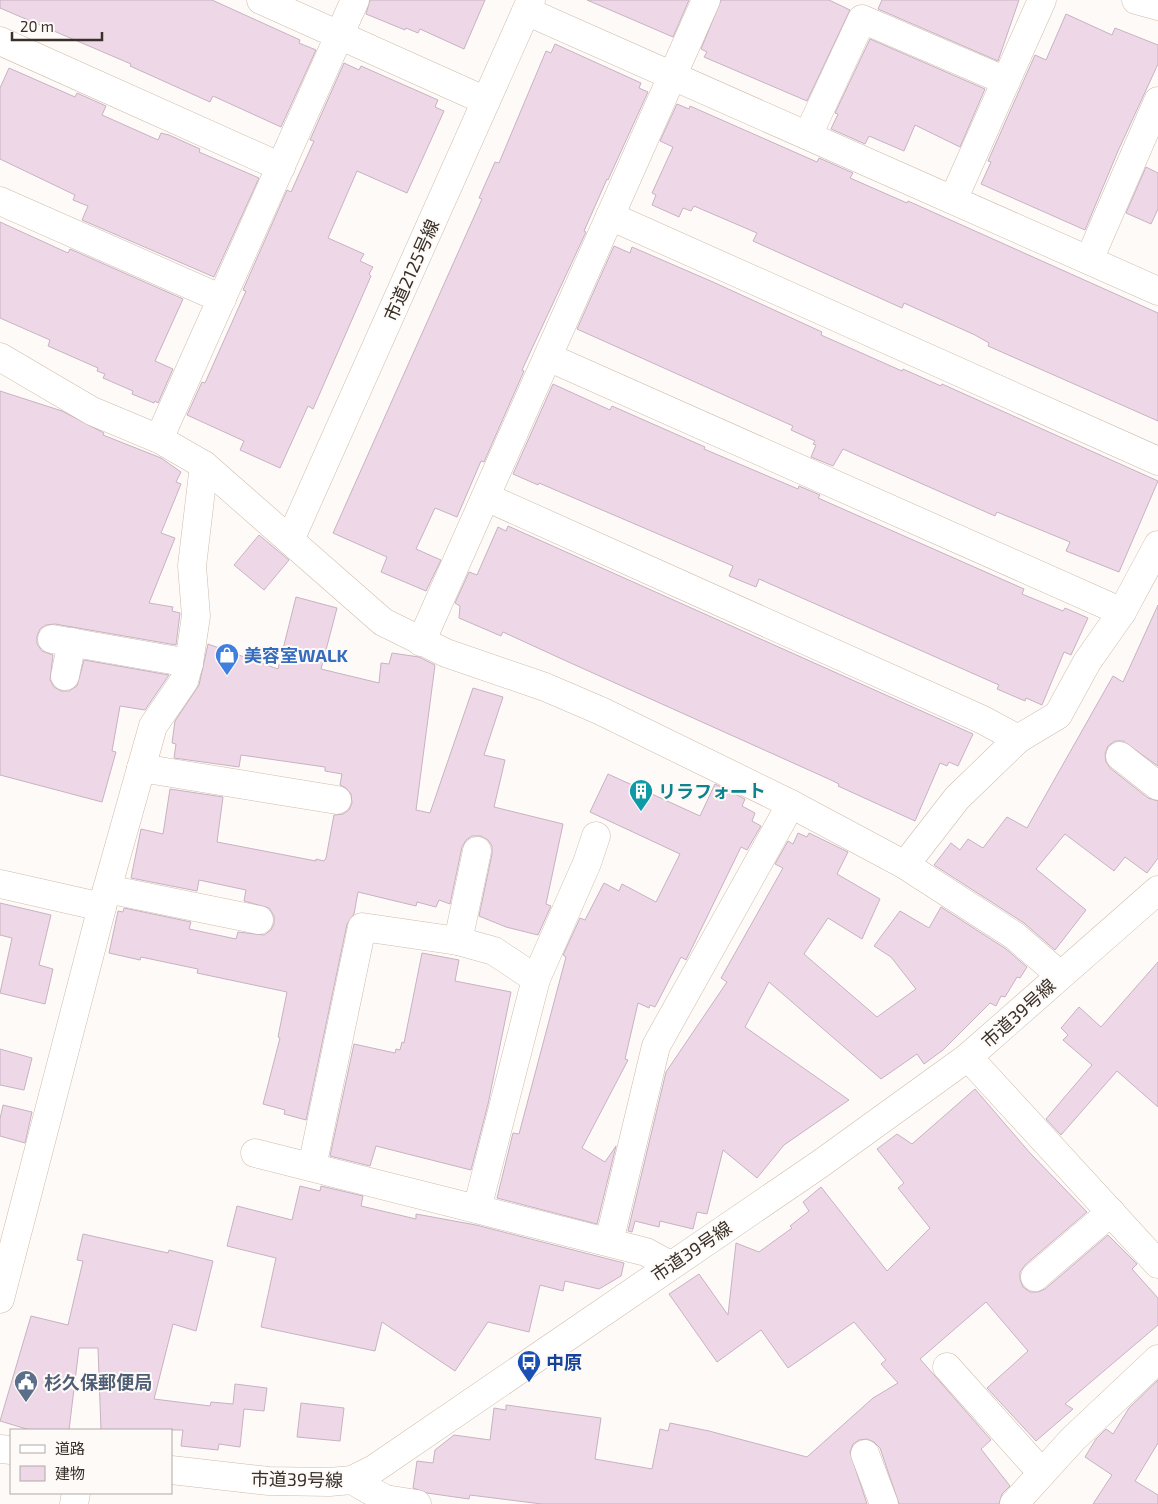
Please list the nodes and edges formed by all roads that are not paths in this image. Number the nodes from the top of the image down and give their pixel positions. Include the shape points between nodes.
1 (260, 0) edge
2 (355, 0) edge
3 (706, 0) edge
4 (1042, 0) edge
5 (1136, 0) edge
6 (529, 6) edge
7 (1158, 6) edge
8 (339, 35) junction
9 (0, 41) edge
10 (672, 76) junction
11 (1006, 81) junction
12 (486, 101) junction
13 (1158, 101) edge
14 (808, 135) junction
15 (281, 167) junction
16 (953, 200) junction
17 (0, 201) edge
18 (610, 216) junction
19 (1089, 260) junction
20 (1158, 291) edge
21 (222, 299) junction
22 (0, 357) edge
23 (548, 357) junction
24 (159, 439) junction
25 (1158, 462) edge
26 (204, 465) junction
27 (486, 496) junction
28 (290, 540) junction
29 (1158, 544) edge
30 (1122, 612) junction
31 (421, 642) junction
32 (189, 663) junction
33 (66, 676) dead end
34 (1018, 739) junction
35 (1120, 756) dead end
36 (141, 768) junction
37 (1158, 786) edge
38 (337, 800) dead end
39 (791, 804) junction
40 (596, 836) dead end
41 (478, 851) dead end
42 (905, 865) junction
43 (0, 884) edge
44 (1158, 890) edge
45 (105, 898) junction
46 (259, 920) dead end
47 (458, 941) junction
48 (1060, 975) junction
49 (536, 979) junction
50 (968, 1058) junction
51 (255, 1153) dead end
52 (312, 1167) junction
53 (477, 1210) junction
54 (1110, 1212) junction
55 (609, 1242) junction
56 (1158, 1264) edge
57 (670, 1265) junction
58 (1034, 1277) dead end
59 (0, 1299) edge
60 (1158, 1359) edge
61 (947, 1367) dead end
62 (865, 1454) dead end
63 (172, 1470) edge
64 (1042, 1473) junction
65 (352, 1492) edge
66 (417, 1504) edge
67 (884, 1504) edge
68 (1014, 1504) edge

1 - 8 street
2 - 8 street
3 - 10 street
4 - 11 street
5 - 7 street
6 - 10 street
6 - 12 street, 市道2125号線
8 - 12 street
8 - 15 street
9 - 15 street
10 - 14 street
10 - 18 street
11 - 14 street via 862,19
11 - 16 street
12 - 28 street, 市道2125号線
13 - 19 street
14 - 16 street
15 - 21 street
16 - 19 street
17 - 21 street
18 - 23 street
18 - 25 street
19 - 20 street
21 - 24 street
22 - 24 street via 92,411
23 - 27 street
23 - 30 street
24 - 26 street
26 - 28 street
26 - 32 street via 192,566 196,616
27 - 31 street
27 - 34 street via 983,720
28 - 31 street via 383,622
29 - 30 street
30 - 34 street via 1087,662 1058,716
31 - 39 street via 446,654 545,687 600,711
32 - 33 street via 62,641
32 - 36 street via 184,680 153,726
34 - 42 street via 957,798
35 - 37 street
36 - 38 street
36 - 45 street
39 - 42 street
39 - 55 street via 656,1046
40 - 49 street via 587,864
41 - 47 street
42 - 48 street via 1015,936
43 - 45 street
44 - 48 street, 市道39号線
45 - 46 street
45 - 59 street
47 - 49 street via 494,951
47 - 52 street via 362,927
48 - 50 street, 市道39号線
49 - 53 street
50 - 54 street
50 - 57 street, 市道39号線 via 820,1164
51 - 52 street
52 - 53 street
53 - 55 street
54 - 56 street
54 - 58 street
55 - 57 street via 646,1252
57 - 65 street, 市道39号線 via 404,1450
60 - 64 street
61 - 64 street
62 - 67 street
63 - 65 street, 市道39号線 via 269,1481 329,1482
64 - 68 street
65 - 66 street

